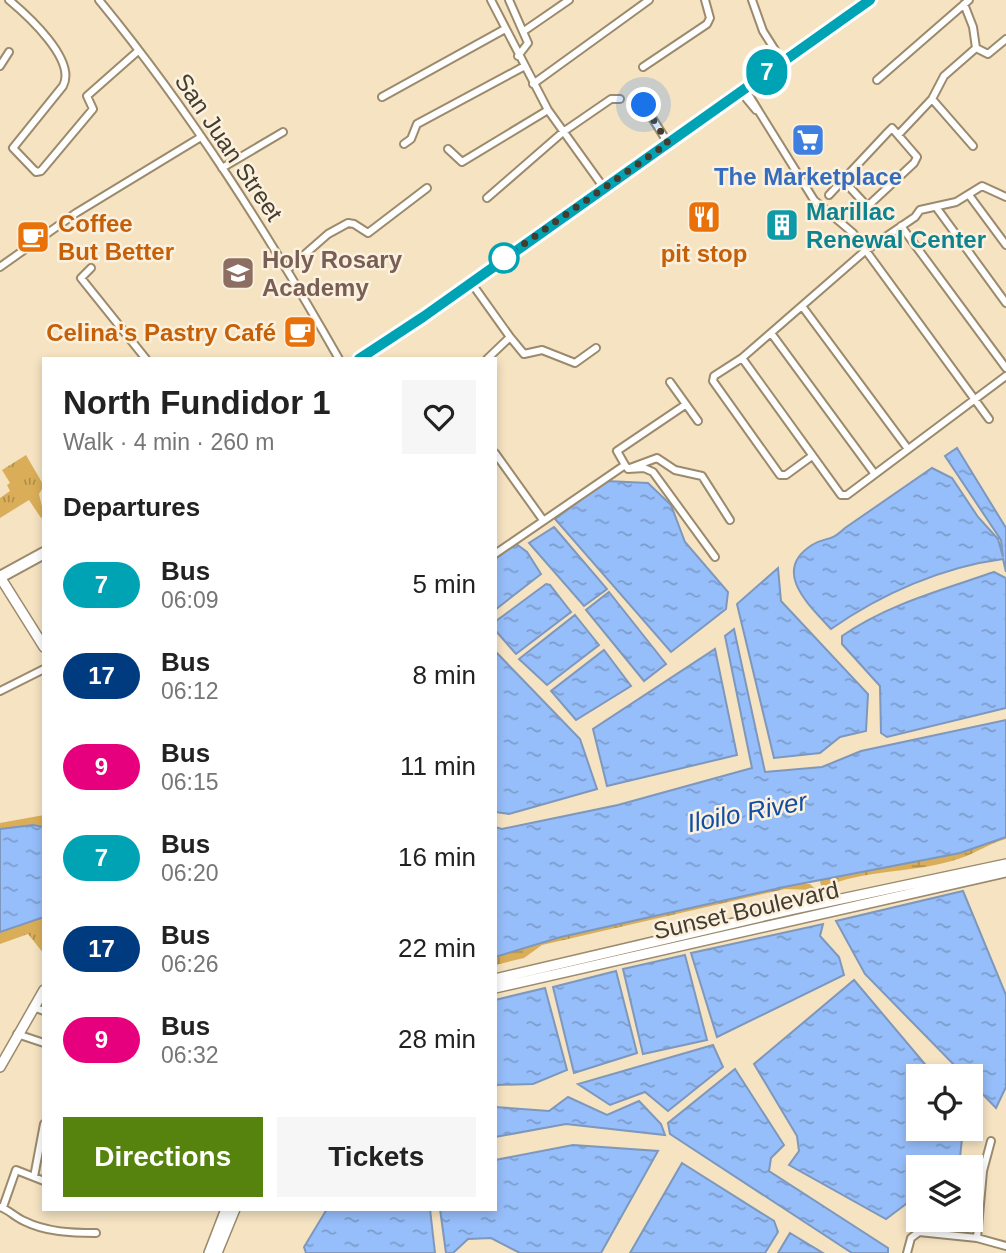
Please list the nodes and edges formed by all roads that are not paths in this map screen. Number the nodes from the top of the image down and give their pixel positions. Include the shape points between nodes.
1 (9, 0) edge
2 (101, 0) edge
3 (500, 0) edge
4 (509, 0) edge
5 (569, 0) edge
6 (649, 0) edge
7 (705, 0) edge
8 (751, 0) edge
9 (870, 0) edge
10 (967, 2) edge
11 (492, 3) edge
12 (505, 29) junction
13 (524, 31) junction
14 (1006, 39) edge
15 (976, 48) junction
16 (138, 51) junction
17 (9, 52) dead end
18 (518, 56) junction
19 (782, 61) junction
20 (0, 66) edge
21 (523, 67) junction
22 (643, 67) dead end
23 (877, 80) dead end
24 (533, 84) junction
25 (743, 90) junction
26 (382, 97) dead end
27 (620, 99) dead end
28 (932, 99) junction
29 (644, 105) dead end
30 (548, 110) junction
31 (283, 132) dead end
32 (563, 132) junction
33 (900, 134) junction
34 (201, 137) junction
35 (668, 143) junction
36 (404, 145) dead end
37 (973, 146) dead end
38 (448, 149) dead end
39 (222, 168) junction
40 (843, 180) junction
41 (427, 188) dead end
42 (604, 188) junction
43 (829, 195) dead end
44 (969, 195) junction
45 (1006, 197) edge
46 (487, 198) dead end
47 (936, 207) junction
48 (901, 226) junction
49 (1006, 245) edge
50 (865, 251) junction
51 (0, 267) edge
52 (91, 268) dead end
53 (288, 269) junction
54 (470, 281) junction
55 (1006, 303) edge
56 (802, 306) junction
57 (771, 333) junction
58 (510, 337) junction
59 (596, 348) dead end
60 (144, 357) edge
61 (338, 357) edge
62 (362, 357) edge
63 (489, 357) edge
64 (741, 358) junction
65 (1006, 368) edge
66 (1006, 376) edge
67 (670, 382) dead end
68 (975, 400) junction
69 (685, 405) junction
70 (989, 418) dead end
71 (698, 421) dead end
72 (908, 449) junction
73 (497, 456) edge
74 (812, 456) junction
75 (626, 467) junction
76 (874, 473) junction
77 (543, 520) junction
78 (730, 520) dead end
79 (497, 553) edge
80 (42, 554) edge
81 (715, 557) dead end
82 (0, 577) edge
83 (42, 644) edge
84 (42, 670) edge
85 (0, 691) edge
86 (1006, 864) edge
87 (1006, 872) edge
88 (643, 949) junction
89 (497, 979) edge
90 (497, 987) edge
91 (38, 1004) edge
92 (17, 1034) junction
93 (42, 1042) edge
94 (0, 1067) edge
95 (42, 1135) edge
96 (991, 1141) dead end
97 (34, 1177) junction
98 (42, 1180) edge
99 (2, 1207) edge
100 (225, 1211) edge
101 (234, 1211) edge
102 (96, 1233) dead end
103 (977, 1238) junction
104 (1006, 1246) edge
105 (209, 1253) edge
106 (218, 1253) edge
107 (907, 1253) edge

1 - 16 street via 61,56 66,73 63,86 13,148 36,172 93,108 87,96
2 - 16 street, San Juan Street
3 - 11 street
4 - 13 street
5 - 13 street
6 - 24 street
7 - 22 street via 708,24
8 - 19 street
9 - 19 main road
10 - 15 street
10 - 23 street
11 - 12 street
12 - 18 street
12 - 26 street
13 - 18 street via 528,46
14 - 15 street via 988,54
15 - 28 street via 944,76
16 - 34 street, San Juan Street
17 - 20 street
18 - 21 street
19 - 25 main road
21 - 24 street
21 - 36 street via 416,124
24 - 30 street
25 - 35 main road
25 - 50 street via 814,200 853,233
27 - 32 street via 611,99
28 - 33 street
28 - 37 street
29 - 35 street
30 - 32 street
30 - 38 street via 461,162
31 - 39 street
32 - 42 street
32 - 46 street
33 - 40 street via 892,128
33 - 40 street via 916,161 870,204
34 - 39 street, San Juan Street
34 - 51 street
35 - 42 main road
39 - 53 street, San Juan Street
40 - 43 street
41 - 53 street via 368,233 354,224 338,228
42 - 54 main road
44 - 45 street via 982,186
44 - 47 street
44 - 49 street
47 - 48 street via 920,210
47 - 55 street
48 - 50 street
48 - 65 street
50 - 56 street
50 - 68 street
52 - 60 street via 81,278
53 - 61 street, San Juan Street
54 - 58 street
54 - 62 main road
56 - 57 street
56 - 72 street
57 - 64 street
57 - 76 street
58 - 59 street via 524,354 542,350 575,363
58 - 63 street
64 - 74 street
64 - 74 street via 713,381 780,475
66 - 68 street
67 - 69 street
68 - 70 street
68 - 72 street
69 - 71 street
69 - 75 street via 617,451
72 - 76 street
73 - 77 street
74 - 76 street via 841,495
75 - 77 street
75 - 78 street via 657,458 675,470 702,476
75 - 81 street via 653,472
77 - 79 street
80 - 82 main road
82 - 83 main road
84 - 85 street
86 - 88 main road, Sunset Boulevard
87 - 88 main road, Sunset Boulevard
88 - 89 main road, Sunset Boulevard
88 - 90 main road, Sunset Boulevard
91 - 92 main road
92 - 93 street
92 - 94 main road
95 - 97 street
96 - 103 street via 983,1171
97 - 98 street
97 - 99 street via 16,1170
99 - 102 street via 42,1227
100 - 105 main road
101 - 106 main road
103 - 104 street
103 - 107 street via 919,1232 911,1238

